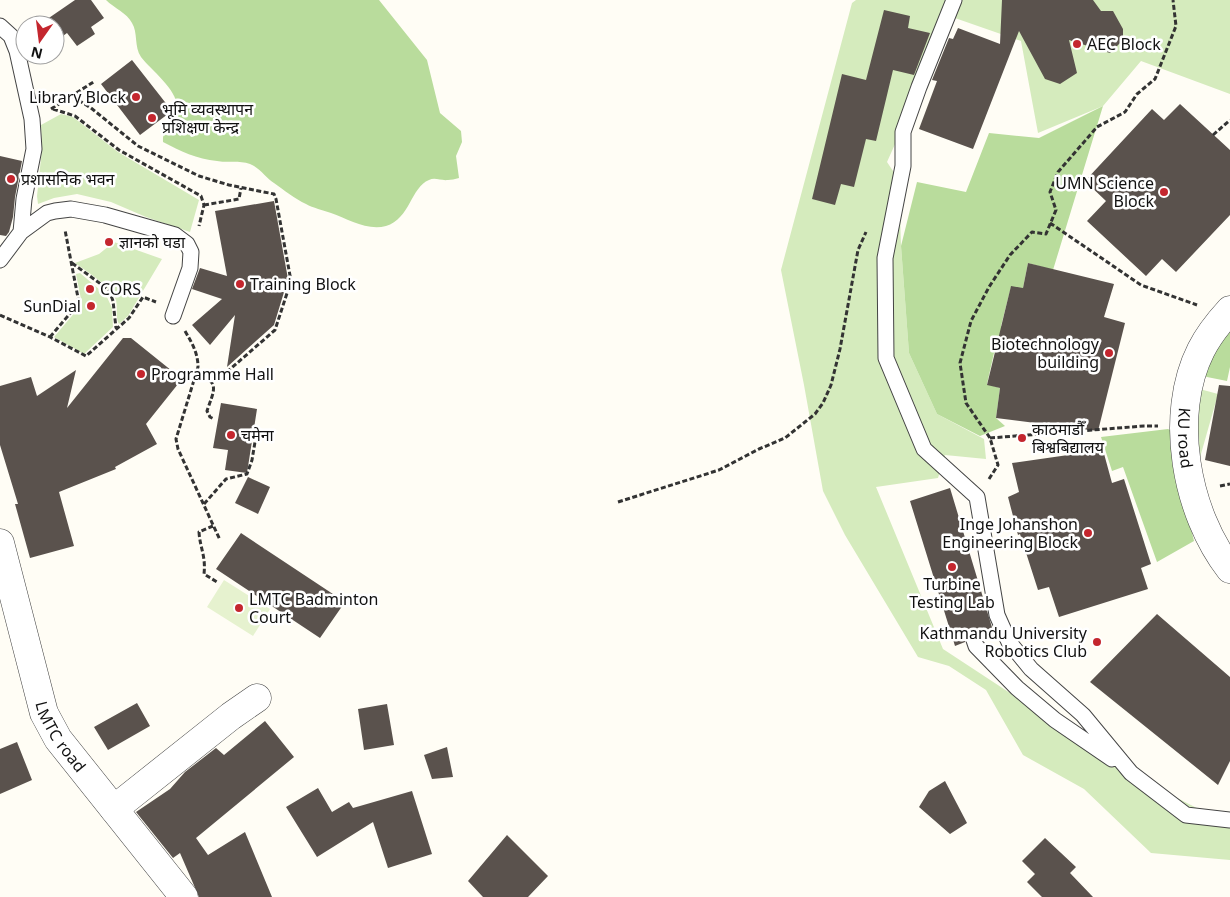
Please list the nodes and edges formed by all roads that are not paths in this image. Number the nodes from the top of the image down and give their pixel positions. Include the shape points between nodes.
1 (954, 0) edge
2 (0, 26) edge
3 (21, 232) junction
4 (0, 260) edge
5 (1227, 313) edge
6 (173, 316) road end
7 (0, 543) edge
8 (1230, 569) edge
9 (974, 640) dead end
10 (257, 698) dead end
11 (1131, 774) junction
12 (114, 809) junction
13 (1230, 820) edge
14 (184, 897) edge

1 - 11 lane via 904,132 903,166 885,258 886,358 924,449 978,497 997,615 1008,642 1032,669 1083,715
2 - 3 lane via 11,36 17,51 32,119 34,149
3 - 4 lane
3 - 6 lane via 47,213 71,209 176,235 191,252 190,268
5 - 8 street, KU road via 1201,351 1195,366 1184,426 1195,502 1210,538
7 - 12 street, LMTC road via 44,712 58,739
9 - 11 lane via 976,646 1018,688 1055,720
10 - 12 street
11 - 13 lane via 1186,815
12 - 14 street, LMTC road

